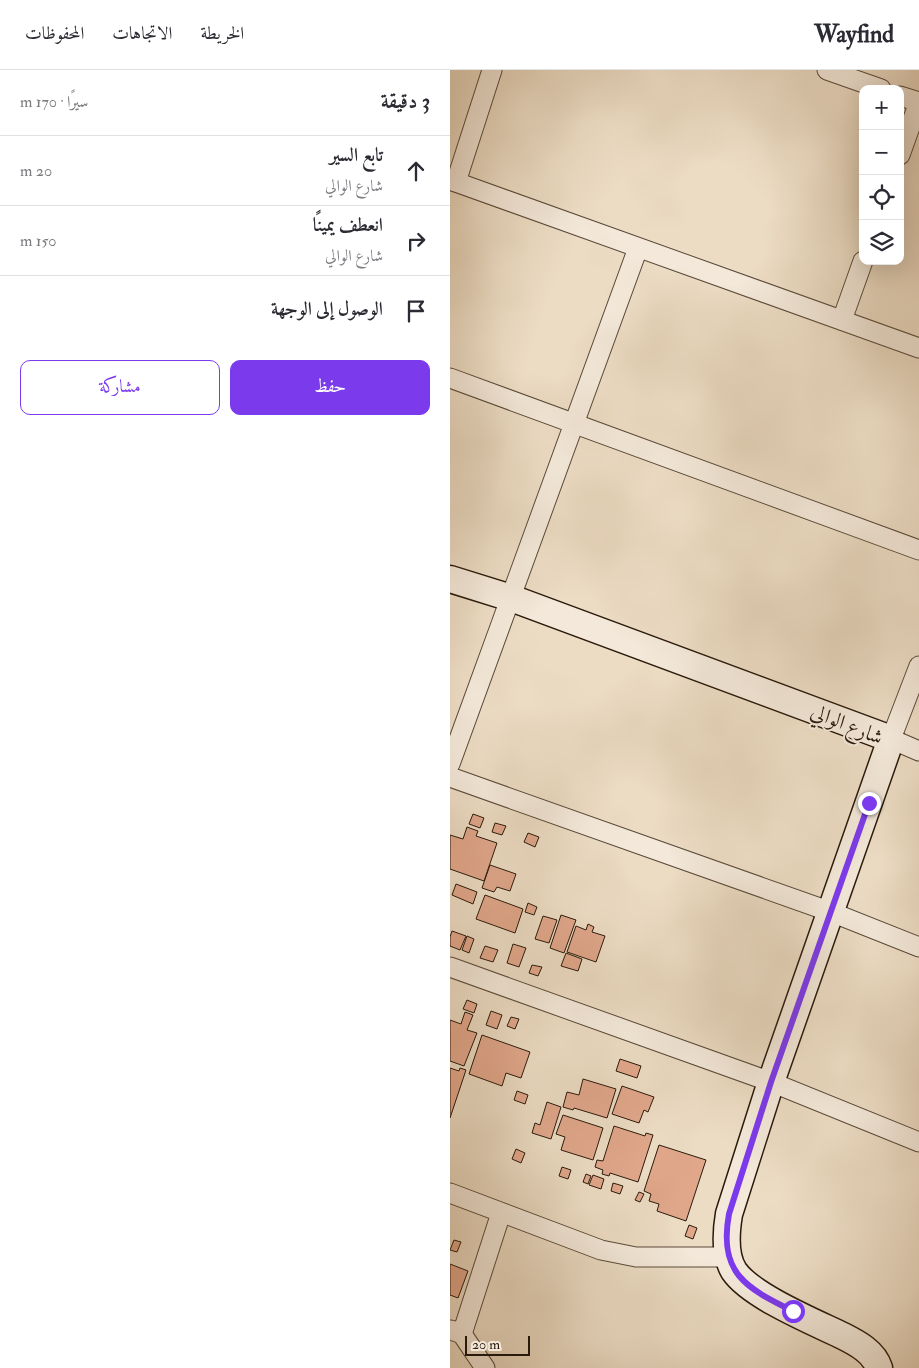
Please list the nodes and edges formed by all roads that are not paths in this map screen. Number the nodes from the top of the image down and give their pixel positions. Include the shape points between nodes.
1 (492, 70) edge
2 (827, 70) edge
3 (870, 85) edge
4 (904, 97) edge
5 (919, 102) edge
6 (904, 144) edge
7 (453, 181) edge
8 (638, 248) junction
9 (861, 265) edge
10 (842, 320) junction
11 (919, 348) edge
12 (450, 378) edge
13 (574, 425) junction
14 (919, 550) edge
15 (450, 578) edge
16 (511, 598) junction
17 (919, 666) edge
18 (892, 739) junction
19 (919, 751) edge
20 (450, 764) edge
21 (450, 777) edge
22 (831, 912) junction
23 (919, 947) edge
24 (450, 967) edge
25 (771, 1082) junction
26 (919, 1142) edge
27 (450, 1193) edge
28 (501, 1213) junction
29 (728, 1257) junction
30 (456, 1332) edge
31 (485, 1368) edge
32 (879, 1368) edge

1 - 7 street
2 - 3 street
4 - 5 street
5 - 6 street
7 - 8 street
8 - 10 street
8 - 13 street
9 - 10 street
10 - 11 street
12 - 13 street
13 - 14 street
13 - 16 street
15 - 16 main road, شارع الوالي
16 - 18 main road, شارع الوالي
16 - 20 street
17 - 18 street
18 - 19 street
18 - 22 main road, شارع الوالي
21 - 22 street
22 - 23 street
22 - 25 main road, شارع الوالي
24 - 25 street
25 - 26 street
25 - 29 main road, شارع الوالي via 729,1214 726,1229
27 - 28 street
28 - 29 street via 610,1252 636,1257
28 - 30 street
29 - 32 main road, شارع الوالي via 744,1283 766,1298 860,1345 877,1361
30 - 31 street

